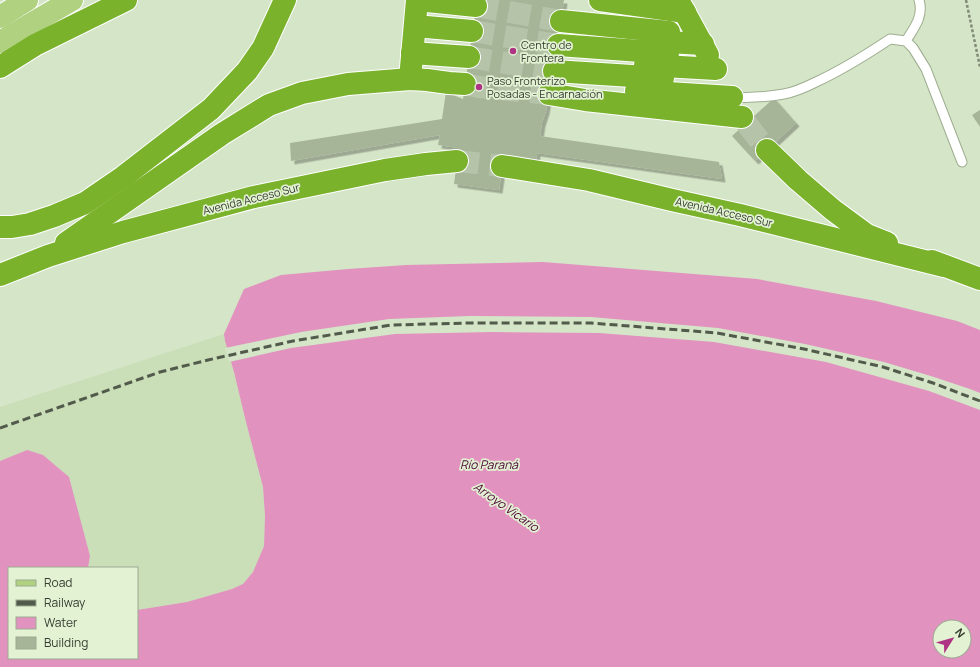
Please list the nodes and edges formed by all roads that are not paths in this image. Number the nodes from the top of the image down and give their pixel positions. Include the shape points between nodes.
1 (27, 0) edge
2 (72, 0) edge
3 (126, 0) edge
4 (285, 0) edge
5 (600, 0) edge
6 (919, 0) edge
7 (0, 17) edge
8 (906, 41) junction
9 (0, 42) edge
10 (470, 44) junction
11 (413, 45) junction
12 (704, 47) edge
13 (556, 52) junction
14 (0, 67) edge
15 (767, 150) tunnel mouth
16 (457, 161) tunnel mouth
17 (962, 162) dead end
18 (502, 166) tunnel mouth
19 (4, 225) edge
20 (48, 256) junction
21 (944, 266) junction
22 (0, 274) edge
23 (980, 279) edge

1 - 7 main road
2 - 9 main road
3 - 14 highway via 35,46
4 - 19 highway via 263,48 247,71 212,108 85,203 30,224
5 - 12 highway
6 - 8 lane via 919,21
8 - 12 lane via 890,38 866,55 806,87 785,94 753,98
8 - 17 lane via 926,69
10 - 11 highway, Avenida Acceso Sur
10 - 11 highway, Avenida Acceso Sur via 449,83 427,80
10 - 11 highway via 417,0
11 - 20 highway, Avenida Acceso Sur via 348,84 302,93 269,105 222,134
12 - 13 highway
12 - 13 highway
12 - 13 highway
12 - 13 highway via 744,120 585,100
15 - 21 highway, Avenida Acceso Sur via 833,210 867,235
16 - 20 highway, Avenida Acceso Sur via 385,170 254,197 123,232
18 - 21 highway, Avenida Acceso Sur via 589,180
20 - 22 highway, Avenida Acceso Sur
21 - 23 highway, Avenida Acceso Sur

